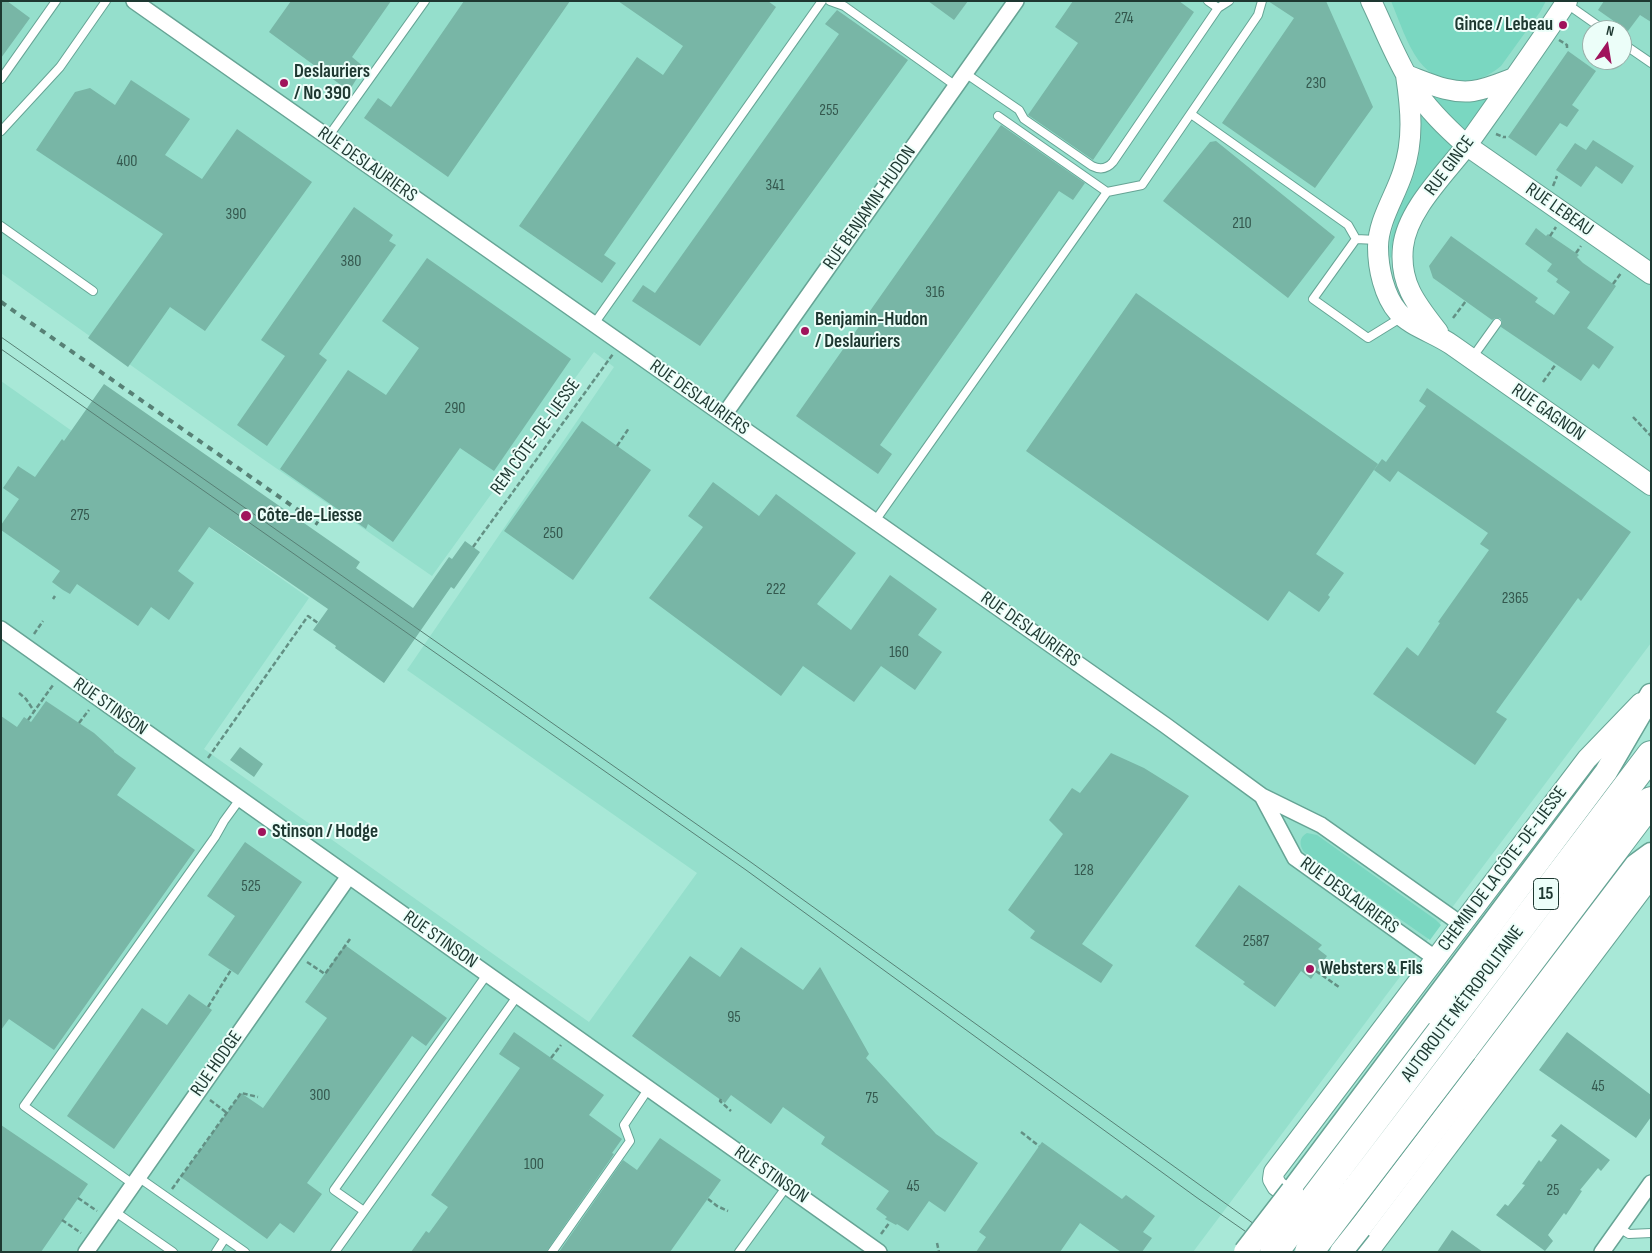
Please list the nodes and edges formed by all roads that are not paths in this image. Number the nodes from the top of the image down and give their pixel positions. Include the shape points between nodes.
1 (56, 1) edge
2 (106, 1) edge
3 (134, 1) edge
4 (425, 1) edge
5 (822, 1) edge
6 (830, 1) edge
7 (1016, 1) edge
8 (1208, 1) edge
9 (1229, 1) edge
10 (1262, 1) edge
11 (1372, 1) edge
12 (1563, 2) edge
13 (1218, 8) junction
14 (1589, 20) edge
15 (1632, 50) edge
16 (1651, 63) edge
17 (965, 73) junction
18 (1406, 75) junction
19 (1514, 78) junction
20 (1, 79) edge
21 (956, 86) junction
22 (1191, 114) junction
23 (998, 116) dead end
24 (1, 131) edge
25 (328, 138) junction
26 (1466, 145) junction
27 (1107, 192) junction
28 (1, 226) edge
29 (1356, 239) junction
30 (1379, 240) junction
31 (1651, 274) edge
32 (93, 292) dead end
33 (1402, 316) junction
34 (1497, 323) dead end
35 (594, 324) junction
36 (1446, 341) junction
37 (1472, 359) junction
38 (724, 415) junction
39 (1651, 485) edge
40 (875, 521) junction
41 (1, 630) edge
42 (1651, 694) edge
43 (1651, 755) edge
44 (1262, 796) junction
45 (240, 799) junction
46 (1651, 801) edge
47 (1651, 854) edge
48 (348, 876) junction
49 (1651, 877) edge
50 (1461, 924) junction
51 (1435, 958) junction
52 (488, 974) junction
53 (518, 995) junction
54 (1431, 1025) junction
55 (1473, 1057) junction
56 (650, 1088) junction
57 (136, 1180) junction
58 (1651, 1183) edge
59 (787, 1186) junction
60 (114, 1211) junction
61 (364, 1212) junction
62 (1619, 1228) junction
63 (1651, 1233) edge
64 (225, 1238) junction
65 (86, 1252) edge
66 (172, 1252) edge
67 (216, 1252) edge
68 (245, 1252) edge
69 (335, 1252) edge
70 (552, 1252) edge
71 (739, 1252) edge
72 (879, 1252) edge
73 (1245, 1252) edge
74 (1274, 1252) edge
75 (1308, 1252) edge
76 (1341, 1252) edge
77 (1368, 1252) edge
78 (1602, 1252) edge

1 - 20 lane
2 - 24 lane via 60,67
3 - 25 street, RUE DESLAURIERS
4 - 25 lane
5 - 35 lane
6 - 21 lane via 844,6
7 - 17 street, RUE BENJAMIN-HUDON
8 - 13 lane
9 - 13 lane
10 - 22 lane via 1258,16
11 - 18 street
12 - 14 lane
12 - 19 street, RUE GINCE via 1553,32
13 - 17 lane via 1113,162 1105,168 1092,166
15 - 16 lane
17 - 21 street, RUE BENJAMIN-HUDON
18 - 19 street via 1440,88 1462,91 1487,88
18 - 26 street, RUE LEBEAU via 1426,105
18 - 30 street via 1411,111 1410,144 1404,171
19 - 26 street, RUE GINCE
21 - 38 street, RUE BENJAMIN-HUDON
22 - 27 lane via 1142,185
22 - 29 lane via 1348,224
23 - 27 lane
25 - 35 street, RUE DESLAURIERS
26 - 31 street, RUE LEBEAU
26 - 36 street, RUE GINCE via 1414,215 1403,247 1404,272 1415,304
27 - 40 lane
28 - 32 lane
29 - 30 lane
29 - 33 lane via 1313,299 1368,338
30 - 33 street via 1386,288
33 - 36 street
34 - 37 lane
35 - 38 street, RUE DESLAURIERS
36 - 37 street, RUE GAGNON
37 - 39 street, RUE GAGNON
38 - 40 street, RUE DESLAURIERS
40 - 44 street, RUE DESLAURIERS
41 - 45 street, RUE STINSON
42 - 50 street, CHEMIN DE LA CÔTE-DE-LIESSE via 1587,759
42 - 54 main road, CHEMIN DE LA CÔTE-DE-LIESSE via 1606,772
43 - 54 highway, AUTOROUTE MÉTROPOLITAINE / 15
44 - 50 street, RUE DESLAURIERS via 1321,825
44 - 51 street, RUE DESLAURIERS via 1295,858
45 - 48 street, RUE STINSON
45 - 57 lane via 24,1106
46 - 55 highway, AUTOROUTE MÉTROPOLITAINE / 15
47 - 55 main road via 1636,866
48 - 52 street, RUE STINSON
48 - 57 street, RUE HODGE
49 - 77 street, CHEMIN DE LA CÔTE-DE-LIESSE
50 - 51 street, CHEMIN DE LA CÔTE-DE-LIESSE
51 - 77 street, CHEMIN DE LA CÔTE-DE-LIESSE via 1273,1175 1281,1189
52 - 53 street, RUE STINSON
52 - 61 lane via 334,1190
53 - 56 street, RUE STINSON
53 - 61 lane
54 - 73 main road, CHEMIN DE LA CÔTE-DE-LIESSE, bridge
54 - 74 highway, AUTOROUTE MÉTROPOLITAINE / 15, bridge
55 - 75 highway, AUTOROUTE MÉTROPOLITAINE / 15, bridge
55 - 76 main road, bridge
56 - 59 street, RUE STINSON
56 - 70 lane via 624,1125 630,1141
57 - 60 street, RUE HODGE
57 - 64 lane
58 - 62 street
59 - 71 lane
59 - 72 street, RUE STINSON
60 - 65 street, RUE HODGE
60 - 66 lane
61 - 69 lane
62 - 63 lane via 1629,1234
62 - 78 street
64 - 67 lane
64 - 68 lane

